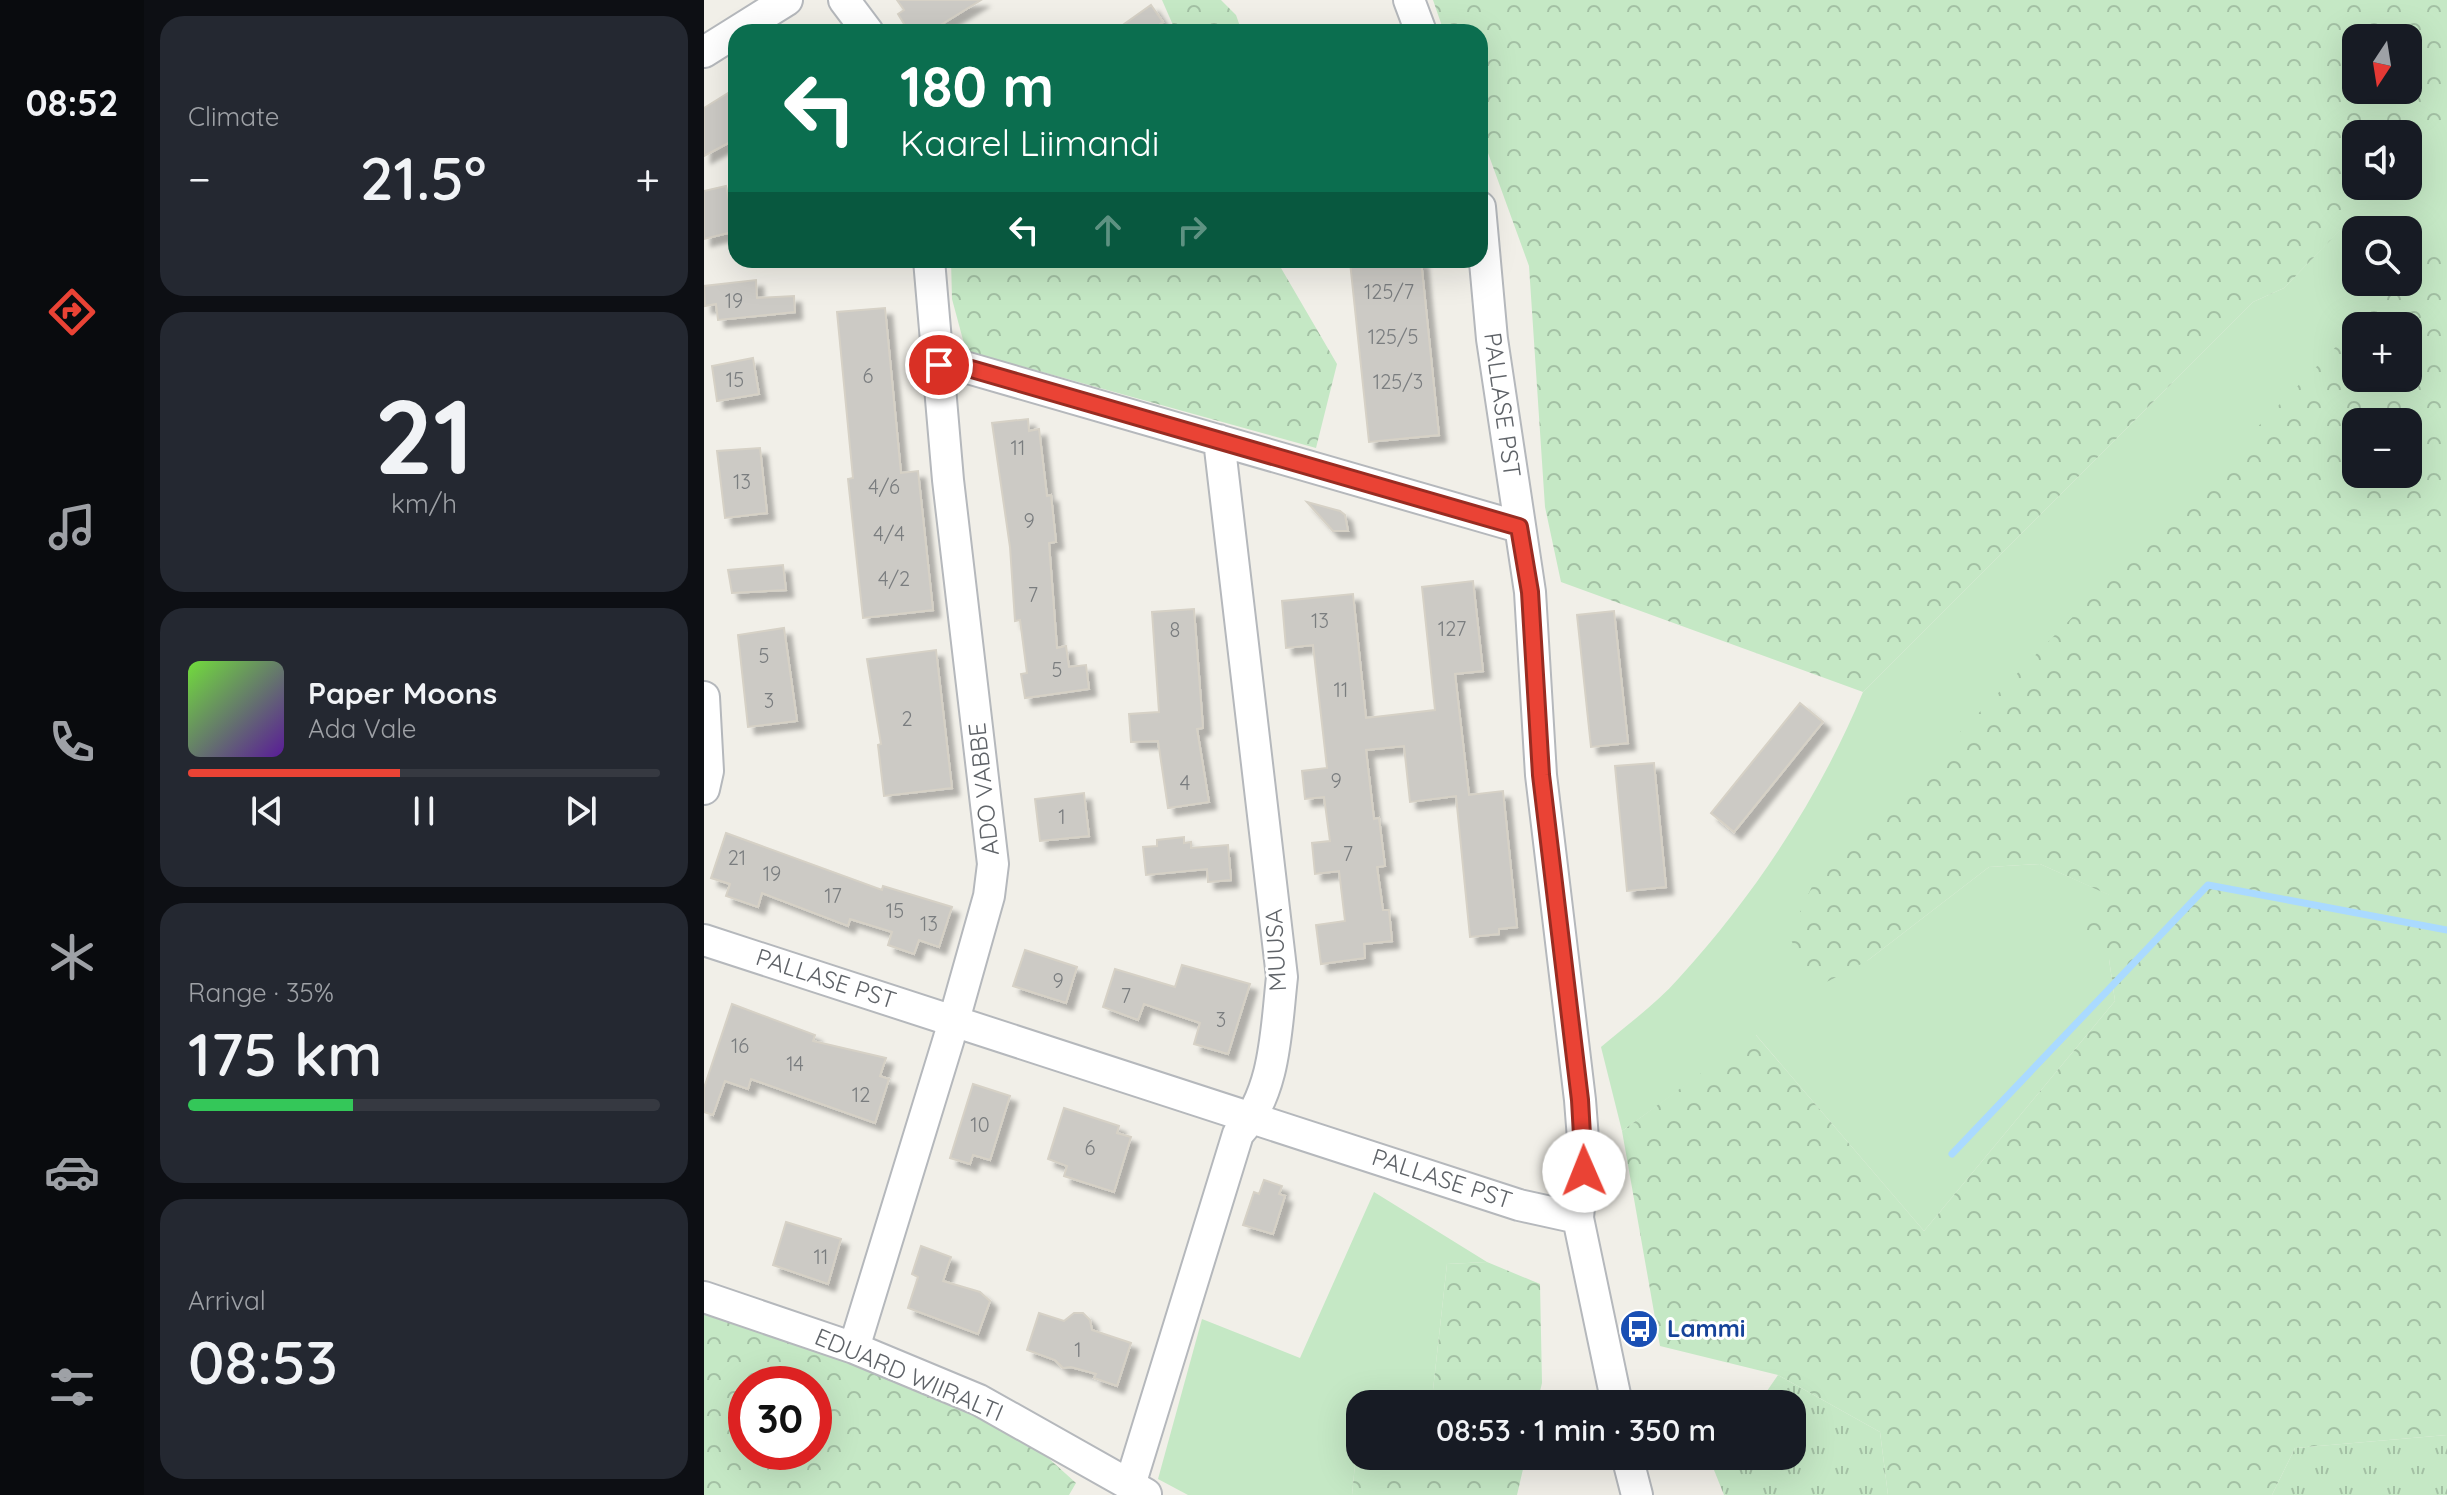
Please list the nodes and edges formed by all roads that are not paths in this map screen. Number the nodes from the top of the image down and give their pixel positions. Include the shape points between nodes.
1 (787, 0) edge
2 (844, 0) edge
3 (1409, 0) edge
4 (749, 24) edge
5 (862, 24) edge
6 (1418, 24) edge
7 (728, 37) edge
8 (704, 52) edge
9 (930, 268) edge
10 (1486, 268) edge
11 (939, 365) junction
12 (1219, 440) junction
13 (1519, 527) junction
14 (704, 697) edge
15 (704, 789) edge
16 (704, 940) edge
17 (953, 1020) junction
18 (1254, 1116) junction
19 (1578, 1218) junction
20 (704, 1297) edge
21 (854, 1348) junction
22 (1614, 1390) edge
23 (1139, 1490) edge

1 - 4 street
2 - 5 street
3 - 6 street
7 - 8 street
9 - 11 street, ADO VABBE
10 - 13 street, PALLASE PST
11 - 12 street via 961,366
11 - 17 street, ADO VABBE via 993,864 989,896
12 - 13 street
12 - 18 street, MUUSA via 1282,977 1268,1077
13 - 19 street, PALLASE PST via 1530,592 1541,775 1580,1100 1584,1152
14 - 15 street
16 - 17 street, PALLASE PST
17 - 18 street, PALLASE PST
17 - 21 street, ADO VABBE
18 - 19 street, PALLASE PST via 1519,1205
18 - 23 street, MUUSA via 1238,1134
19 - 22 street
20 - 21 street, EDUARD WIIRALTI
21 - 23 street, EDUARD WIIRALTI via 979,1400

